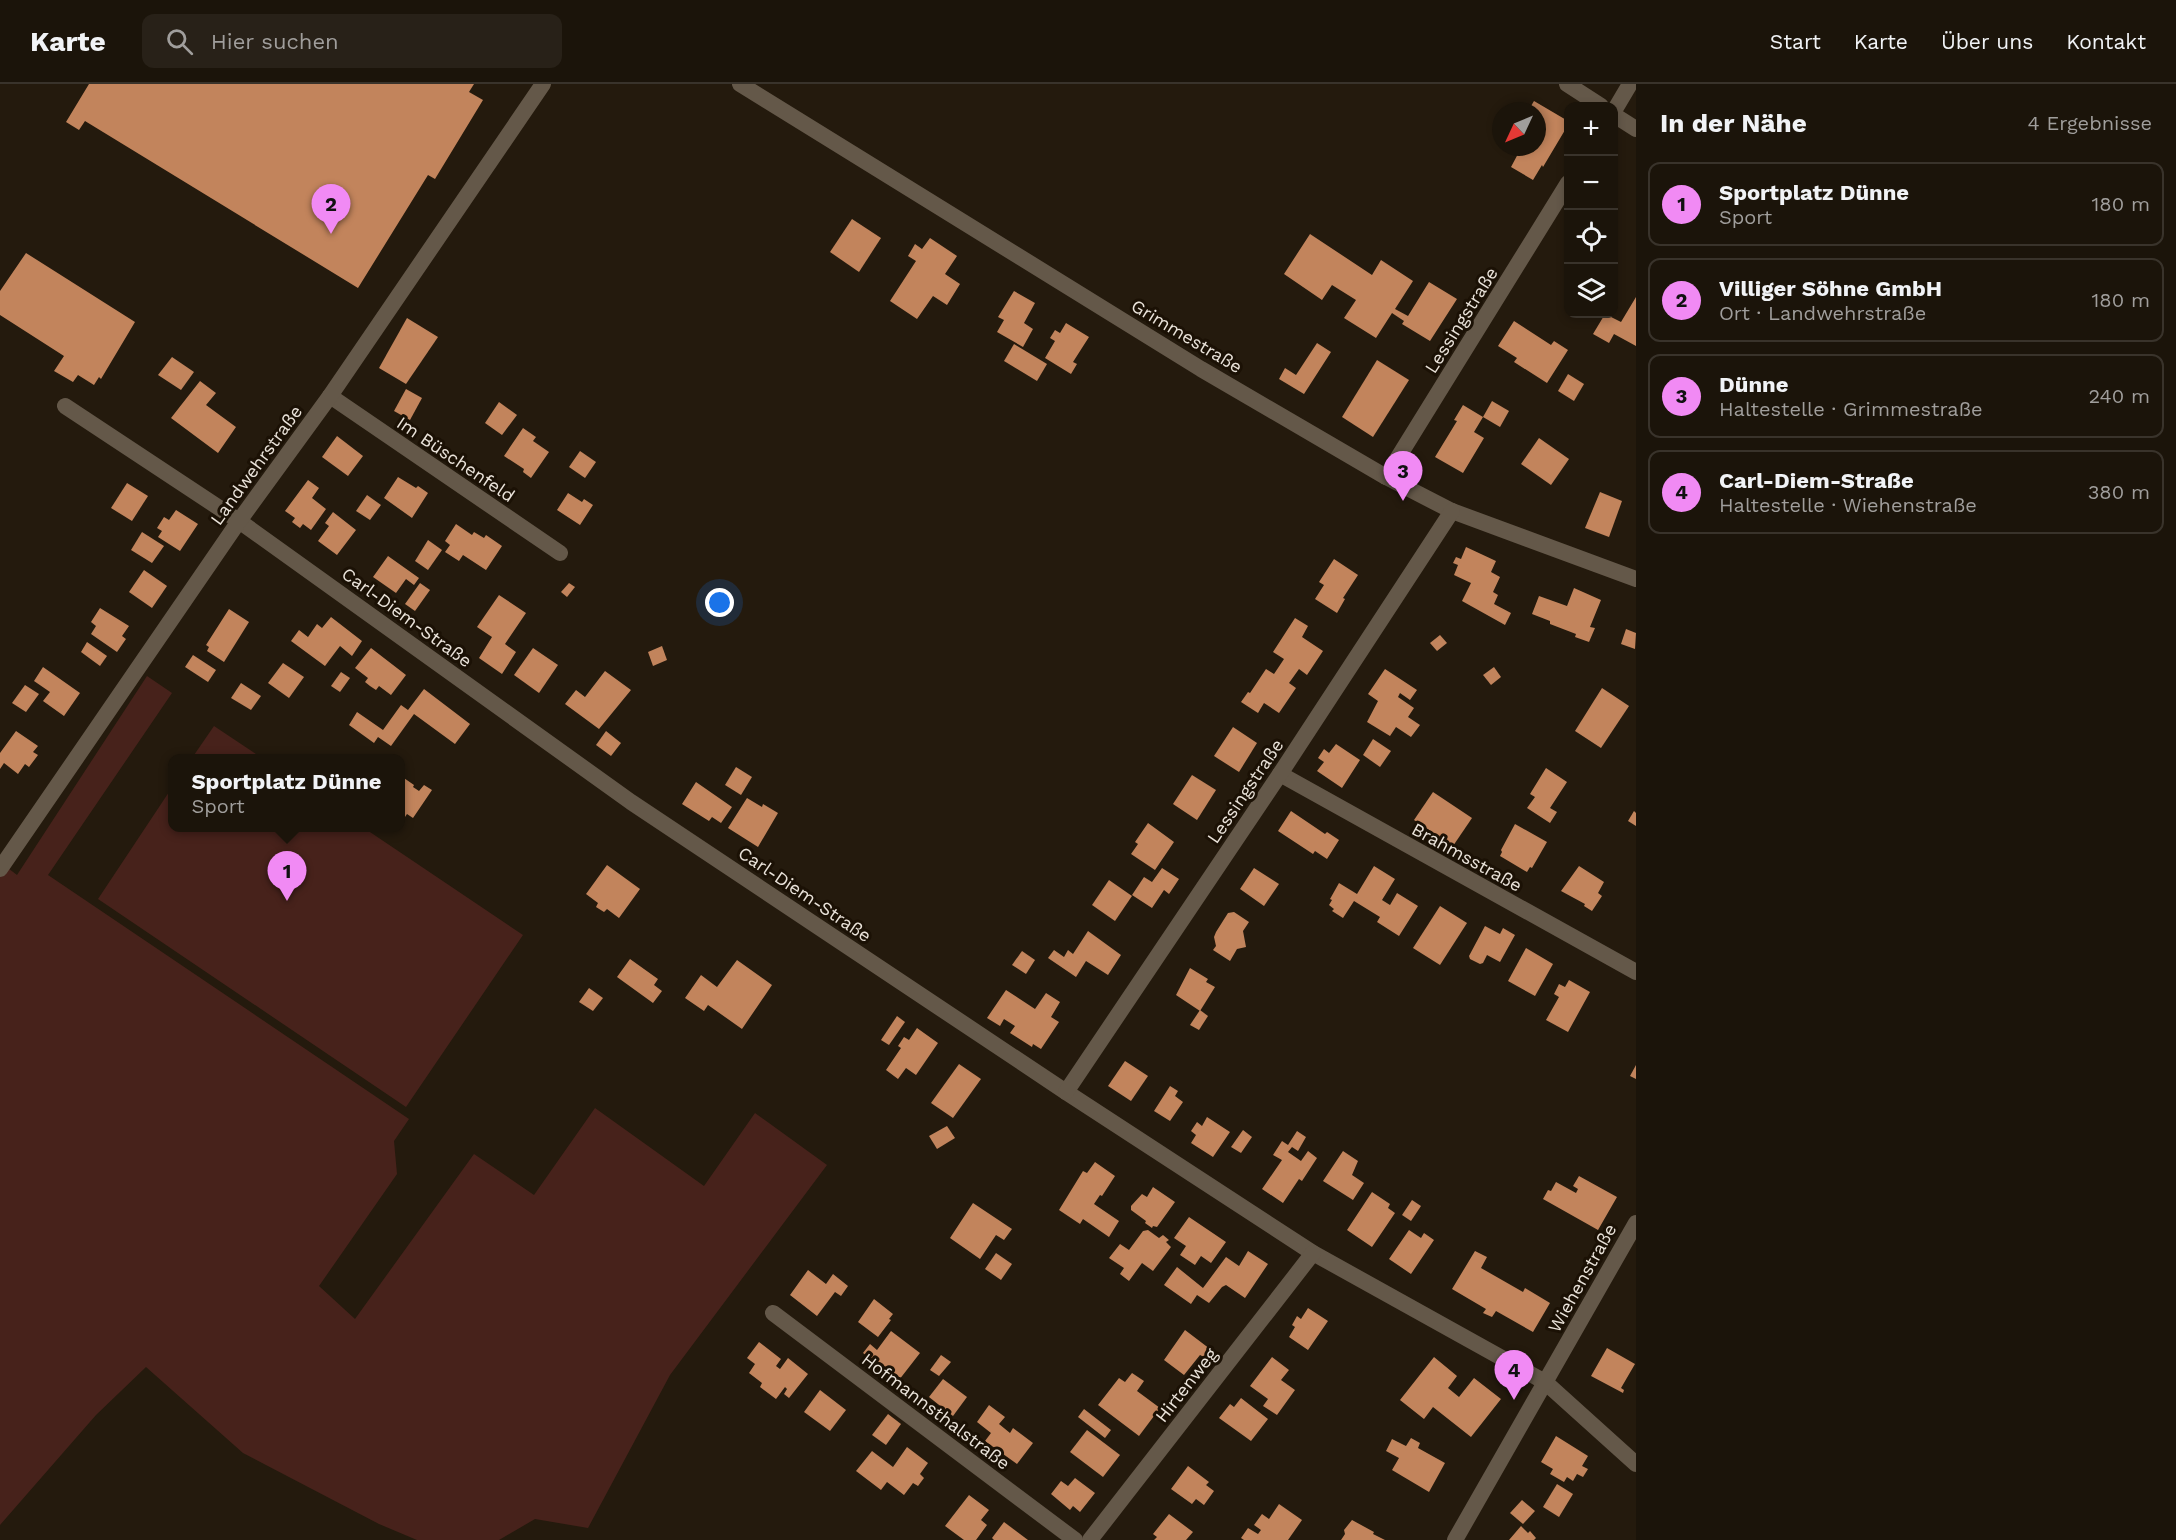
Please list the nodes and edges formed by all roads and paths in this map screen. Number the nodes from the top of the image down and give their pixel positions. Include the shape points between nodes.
1 (543, 84) edge
2 (740, 84) edge
3 (1567, 84) edge
4 (1630, 84) edge
5 (1595, 102) edge
6 (1618, 106) edge
7 (1618, 116) edge
8 (1636, 129) edge
9 (1564, 191) edge
10 (330, 396) junction
11 (65, 406) dead end
12 (1386, 477) junction
13 (1452, 511) junction
14 (239, 521) junction
15 (560, 553) dead end
16 (1636, 579) edge
17 (1280, 774) junction
18 (0, 869) edge
19 (1636, 972) edge
20 (1066, 1092) junction
21 (1636, 1222) edge
22 (1313, 1253) junction
23 (773, 1313) dead end
24 (1545, 1382) junction
25 (1636, 1464) edge
26 (1075, 1540) edge
27 (1090, 1540) edge
28 (1455, 1540) edge

1 - 10 street, Landwehrstraße
2 - 12 street, Grimmestraße via 1201,369
3 - 5 street
4 - 6 street
7 - 8 street
9 - 12 street, Lessingstraße
10 - 14 street, Landwehrstraße
10 - 15 street, Im Büschenfeld
11 - 14 street, Carl-Diem-Straße
12 - 13 street, Grimmestraße
13 - 16 street, Grimmestraße
13 - 17 street, Lessingstraße
14 - 18 street, Landwehrstraße
14 - 20 street, Carl-Diem-Straße via 631,802
17 - 19 street, Brahmsstraße
17 - 20 street, Lessingstraße
20 - 22 street, Carl-Diem-Straße
21 - 24 street, Wiehenstraße
22 - 24 street, Carl-Diem-Straße
22 - 27 street, Hirtenweg
23 - 26 street, Hofmannsthalstraße
24 - 25 street, Carl-Diem-Straße
24 - 28 street, Wiehenstraße

